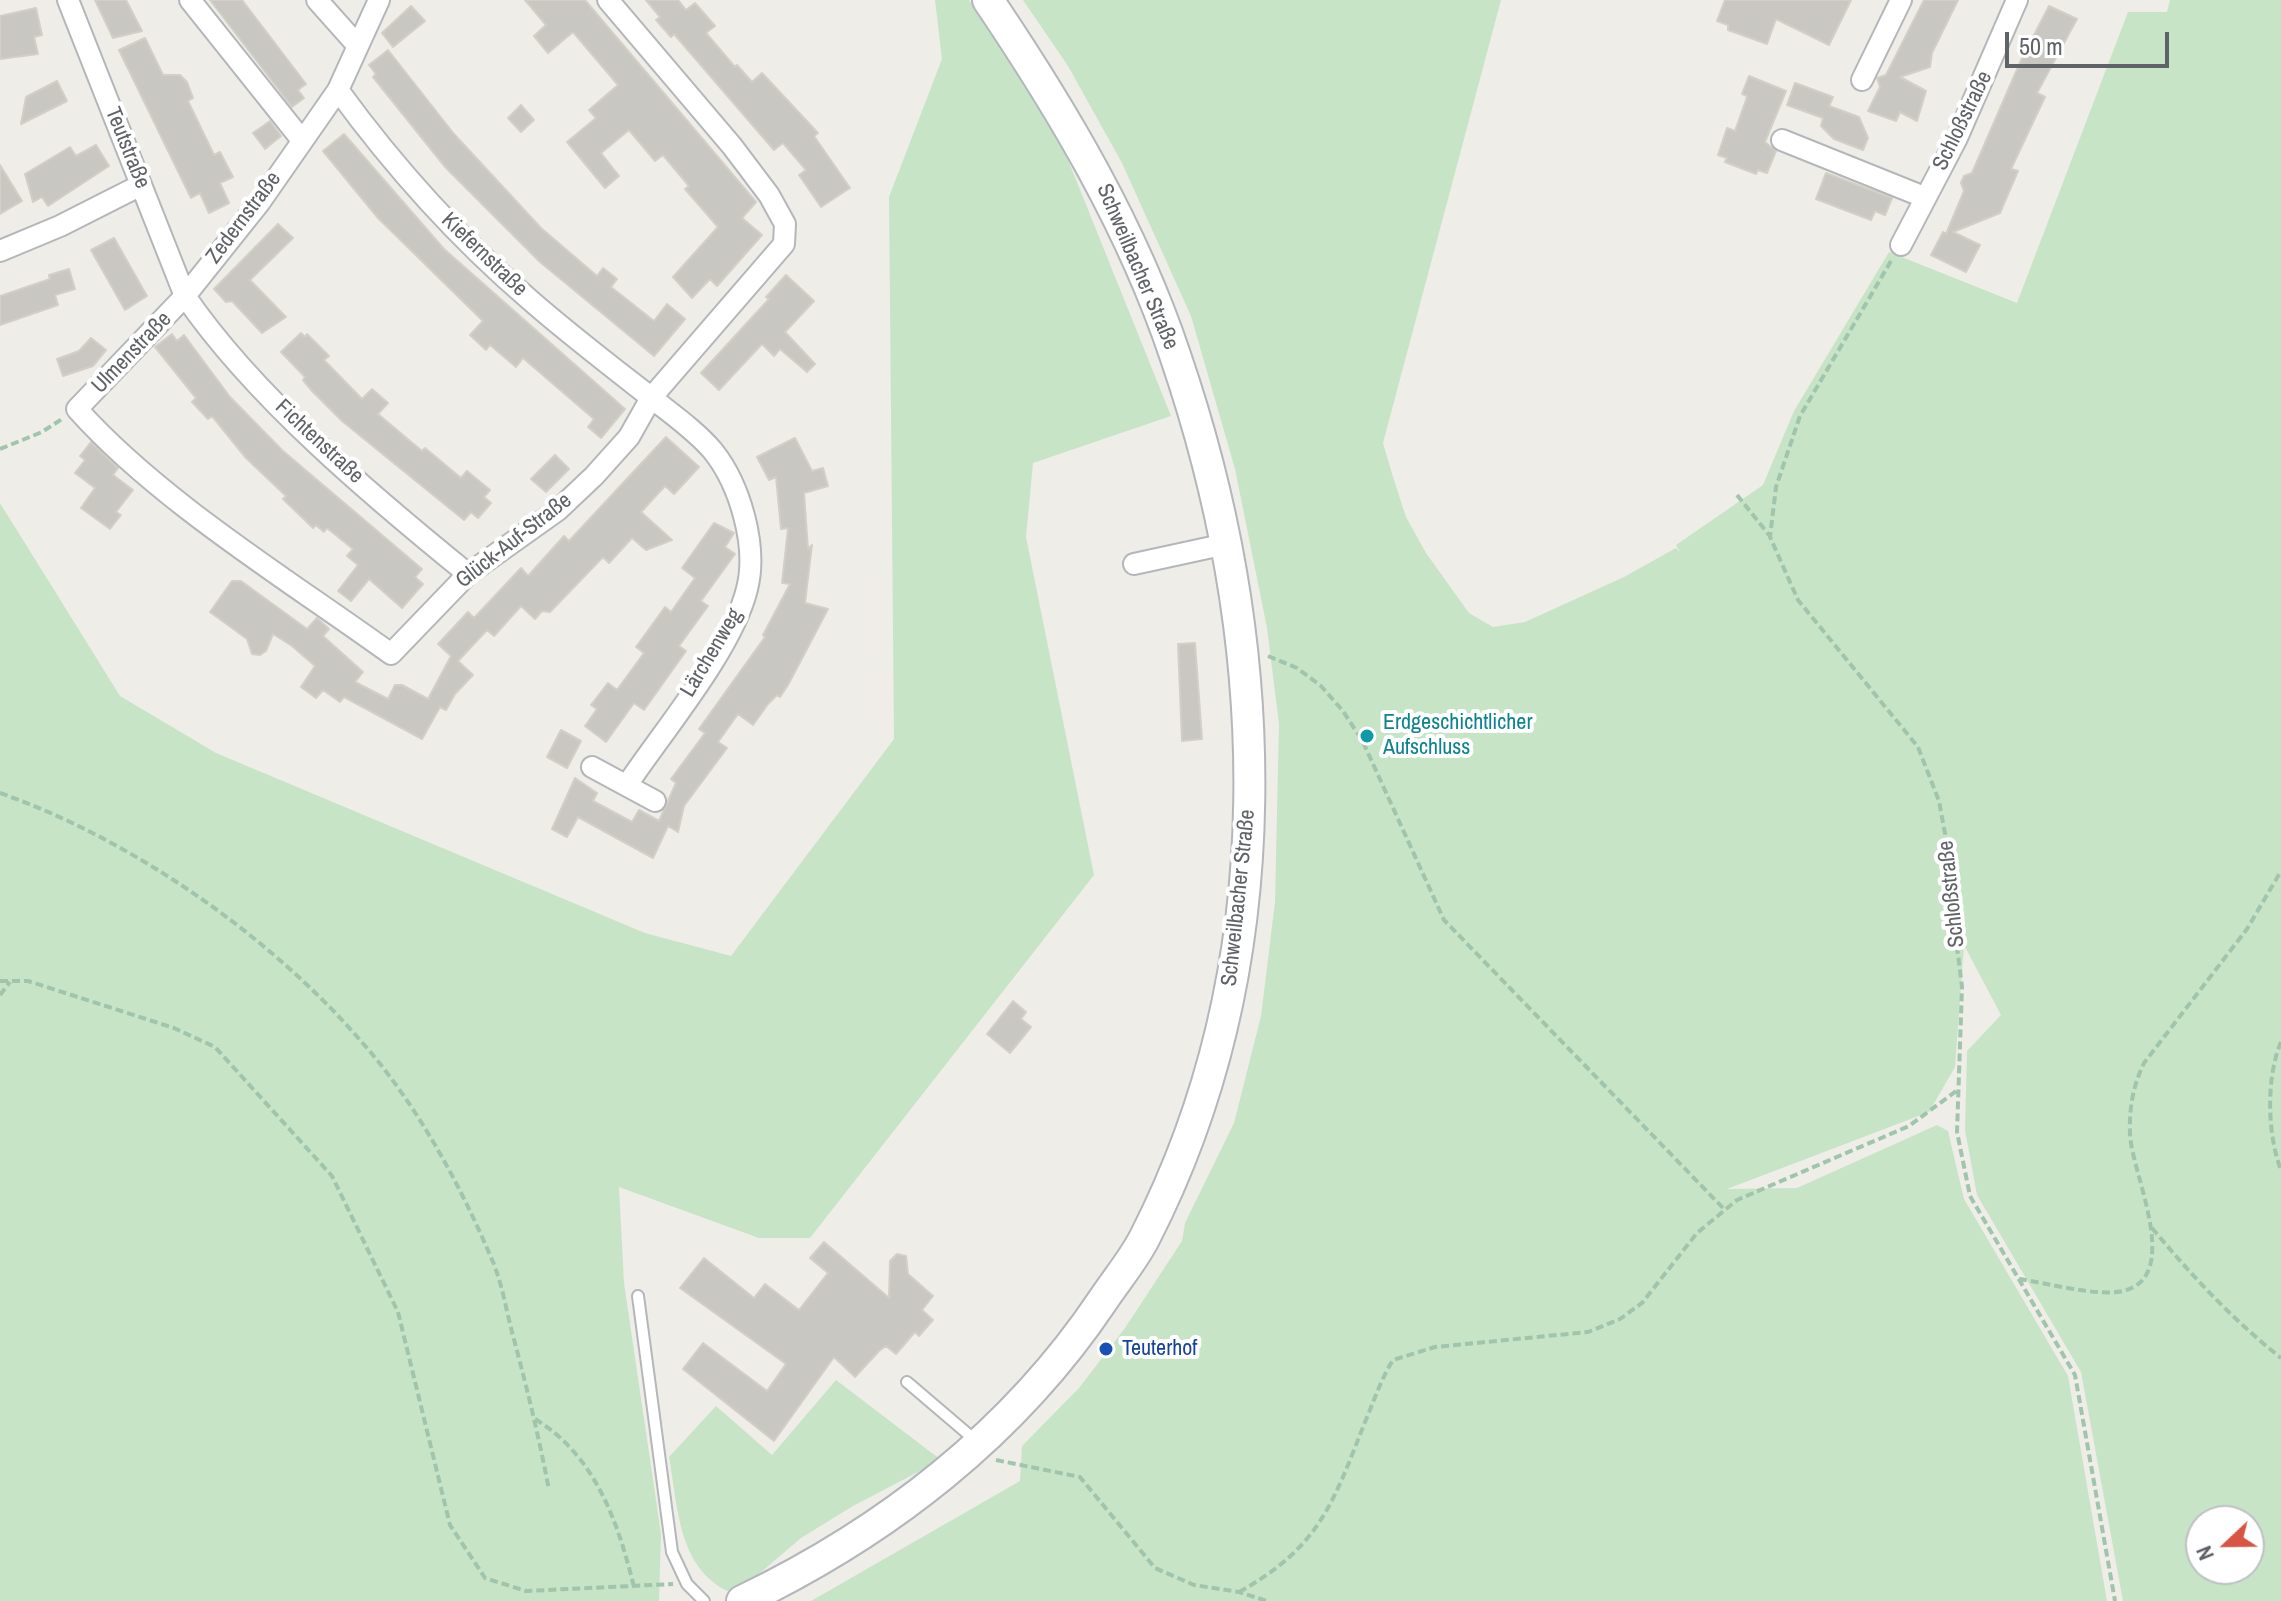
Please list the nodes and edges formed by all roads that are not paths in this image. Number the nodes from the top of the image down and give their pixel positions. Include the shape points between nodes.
1 (68, 0) edge
2 (190, 0) edge
3 (317, 0) edge
4 (379, 0) edge
5 (608, 0) edge
6 (988, 0) edge
7 (1901, 0) edge
8 (2017, 0) edge
9 (358, 46) junction
10 (1862, 80) dead end
11 (338, 90) junction
12 (301, 139) junction
13 (1782, 140) dead end
14 (141, 185) junction
15 (1924, 197) junction
16 (1901, 245) road end
17 (0, 251) edge
18 (185, 296) junction
19 (651, 398) junction
20 (77, 409) joint
21 (1226, 544) junction
22 (1134, 564) dead end
23 (468, 574) junction
24 (592, 767) dead end
25 (627, 785) junction
26 (655, 801) dead end
27 (638, 1296) dead end
28 (907, 1382) dead end
29 (994, 1451) junction
30 (704, 1601) edge
31 (742, 1601) edge

1 - 14 street, Teutstraße
2 - 12 street
3 - 9 street
4 - 9 street, Zedernstraße
5 - 19 street, Glück-Auf-Straße via 732,146 785,224 784,244
6 - 21 main road, Schweilbacher Straße via 1099,179 1144,278 1175,354
7 - 10 street
8 - 15 street, Schloßstraße via 1957,138
9 - 11 street, Zedernstraße
11 - 12 street, Zedernstraße
11 - 19 street, Kiefernstraße via 467,242
12 - 18 street, Zedernstraße via 260,202
13 - 15 street, Schloßstraße
14 - 17 street
14 - 18 street, Teutstraße
15 - 16 street, Schloßstraße
18 - 20 street, Ulmenstraße
18 - 23 street, Fichtenstraße via 212,335 270,396
19 - 23 street, Glück-Auf-Straße via 629,437 594,476 558,510
19 - 25 street, Lärchenweg via 713,452 734,488 751,560 747,589 719,649
20 - 23 street, Glück-Auf-Straße via 106,441 178,499 391,654
21 - 22 street
21 - 29 main road, Schweilbacher Straße via 1259,660 1238,951 1203,1104 1143,1240
24 - 25 street
25 - 26 street
27 - 30 lane via 672,1552 687,1584
28 - 29 lane
29 - 31 main road, Schweilbacher Straße

